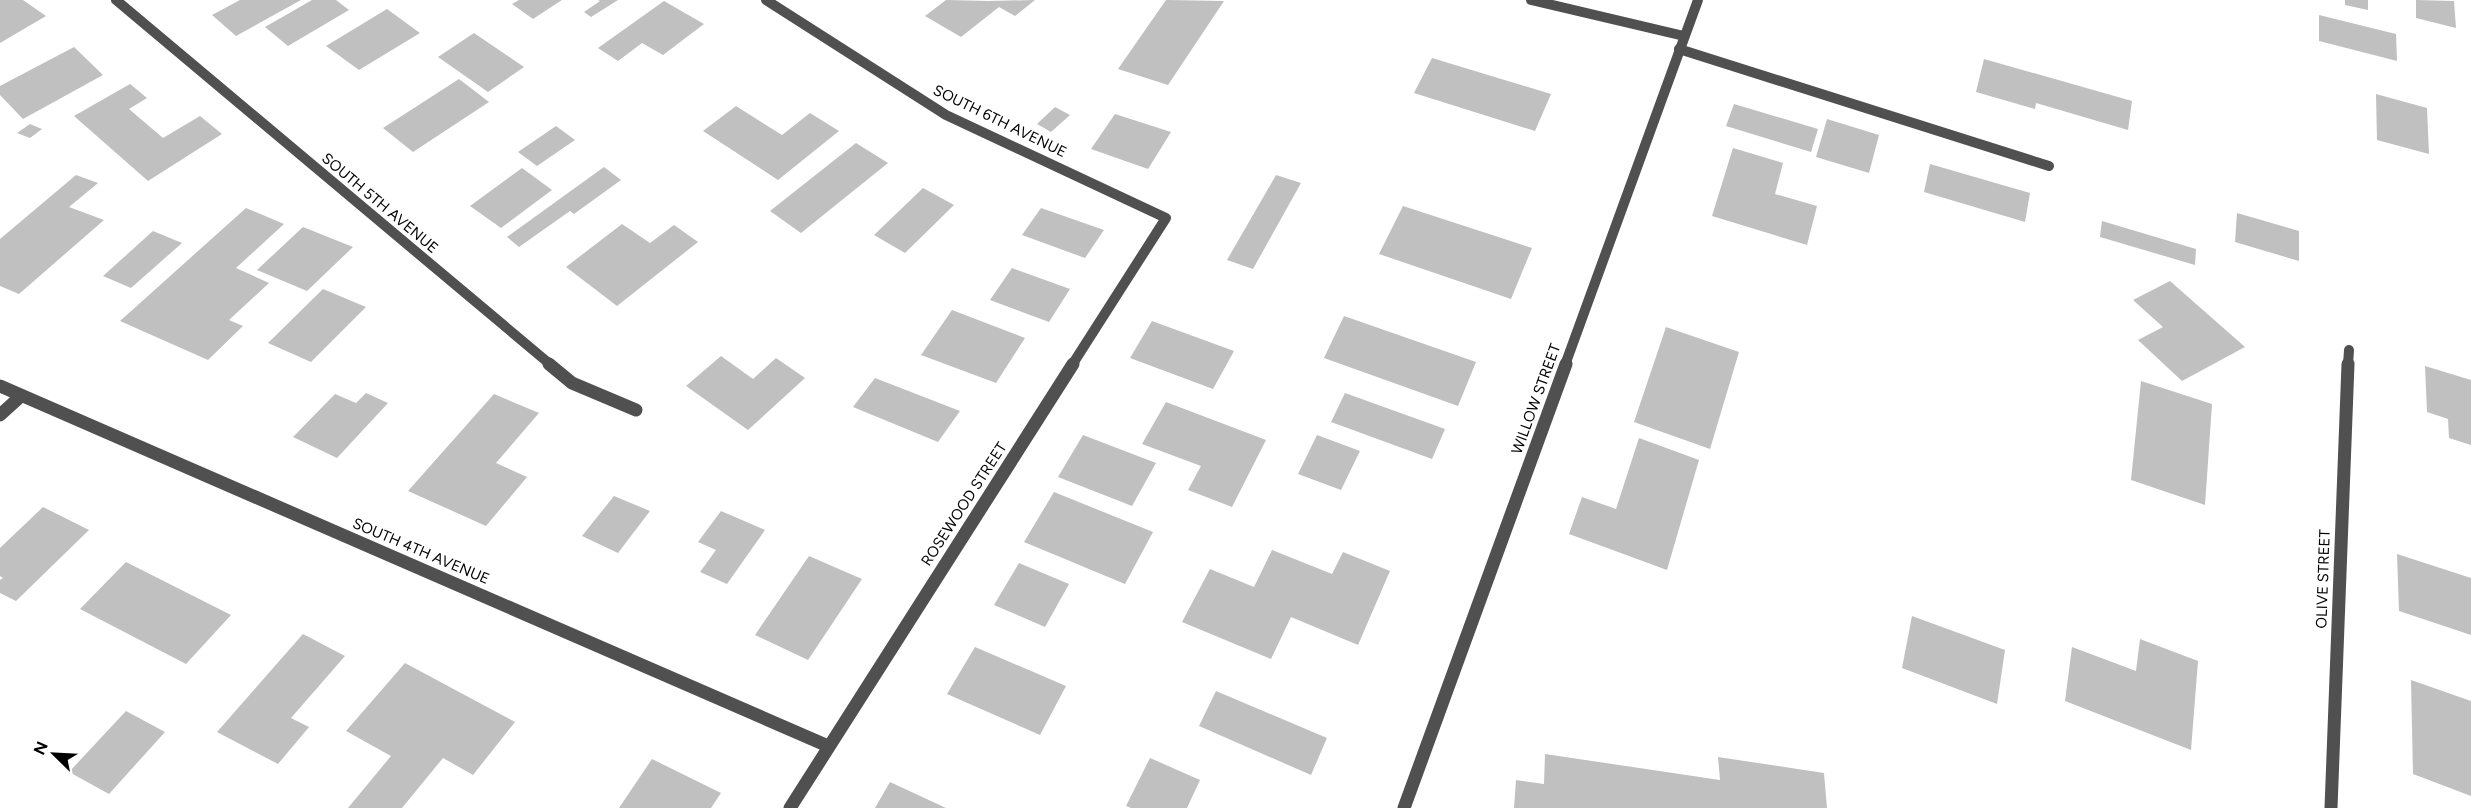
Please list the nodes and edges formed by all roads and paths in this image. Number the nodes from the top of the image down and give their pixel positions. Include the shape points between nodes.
1 (116, 0) edge
2 (766, 0) edge
3 (1530, 0) edge
4 (1698, 0) edge
5 (1684, 36) junction
6 (1679, 50) junction
7 (2049, 166) dead end
8 (1166, 218) joint
9 (2349, 350) dead end
10 (0, 386) edge
11 (21, 396) junction
12 (636, 410) dead end
13 (0, 415) edge
14 (828, 746) junction
15 (790, 808) edge
16 (1404, 808) edge
17 (2331, 808) edge

1 - 12 street, SOUTH 5TH AVENUE via 572,383
2 - 8 street, SOUTH 6TH AVENUE via 946,115
3 - 5 street
4 - 5 street, WILLOW STREET
5 - 6 street, WILLOW STREET
6 - 7 street
6 - 16 street, WILLOW STREET
8 - 14 street, ROSEWOOD STREET
9 - 17 street, OLIVE STREET
10 - 11 street, SOUTH 4TH AVENUE
11 - 13 street
11 - 14 street, SOUTH 4TH AVENUE
14 - 15 street, ROSEWOOD STREET

